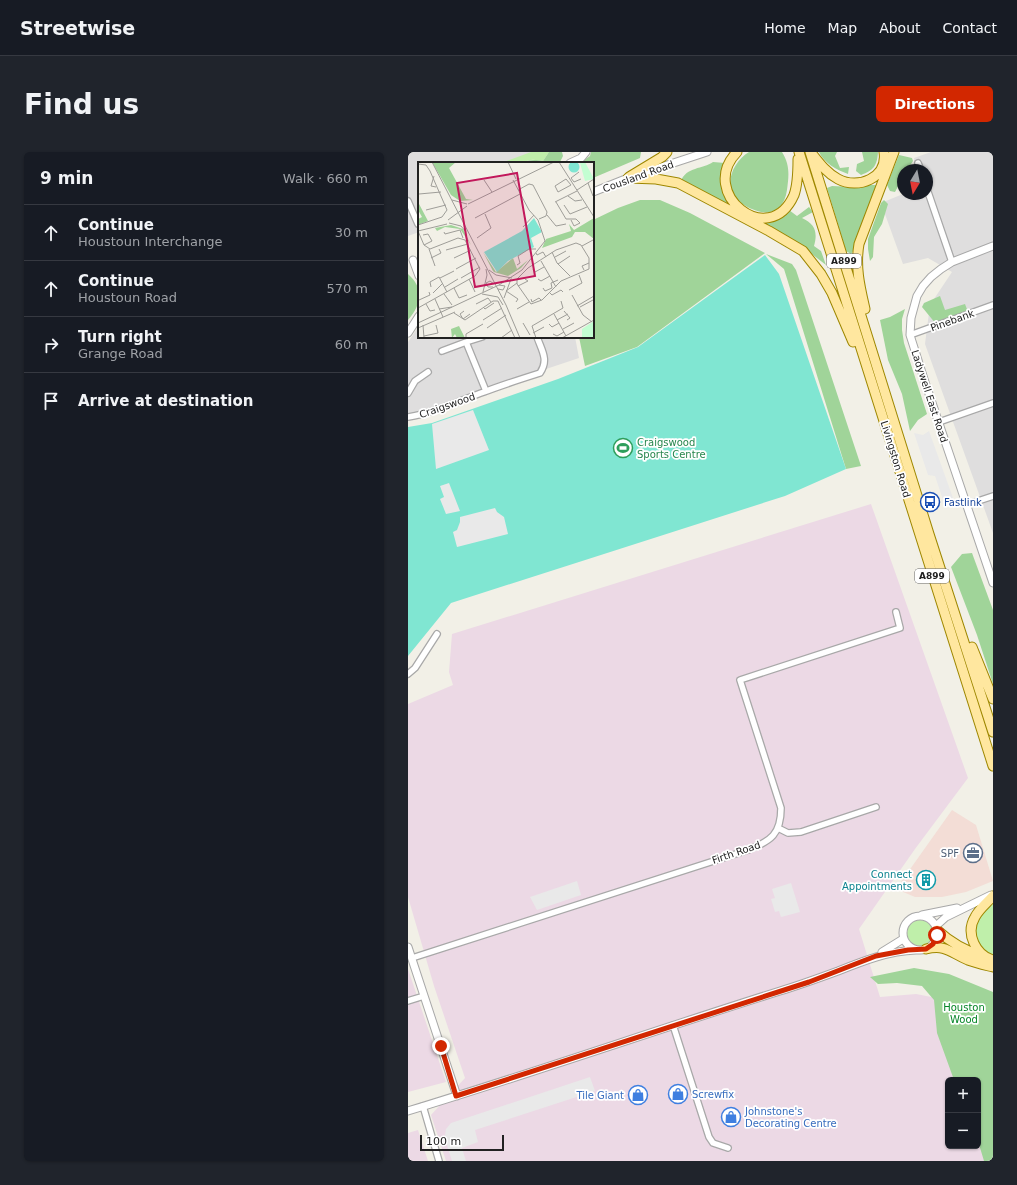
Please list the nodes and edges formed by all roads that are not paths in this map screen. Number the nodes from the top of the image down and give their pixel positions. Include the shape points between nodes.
1 (586, 152) edge
2 (667, 152) edge
3 (707, 152) edge
4 (737, 152) edge
5 (799, 152) edge
6 (810, 152) edge
7 (884, 152) edge
8 (894, 152) edge
9 (572, 162) edge
10 (628, 178) junction
11 (594, 192) edge
12 (931, 200) edge
13 (408, 201) edge
14 (418, 224) edge
15 (993, 246) edge
16 (413, 260) edge
17 (952, 262) junction
18 (418, 273) edge
19 (993, 305) edge
20 (418, 318) edge
21 (408, 333) edge
22 (910, 335) junction
23 (479, 338) edge
24 (537, 338) edge
25 (466, 342) junction
26 (442, 351) dead end
27 (879, 370) junction
28 (428, 372) dead end
29 (872, 385) junction
30 (486, 391) junction
31 (408, 393) edge
32 (993, 403) edge
33 (408, 417) edge
34 (939, 422) junction
35 (993, 496) edge
36 (966, 504) junction
37 (991, 572) edge
38 (946, 583) junction
39 (993, 583) edge
40 (896, 612) dead end
41 (437, 634) dead end
42 (408, 674) edge
43 (993, 699) edge
44 (993, 732) edge
45 (993, 766) edge
46 (876, 807) dead end
47 (778, 828) junction
48 (993, 895) edge
49 (970, 906) junction
50 (922, 915) junction
51 (937, 928) junction
52 (903, 939) junction
53 (408, 947) edge
54 (926, 949) junction
55 (916, 950) junction
56 (876, 956) junction
57 (412, 958) junction
58 (989, 958) edge
59 (993, 967) edge
60 (424, 996) junction
61 (408, 1001) edge
62 (673, 1025) junction
63 (456, 1096) junction
64 (423, 1106) junction
65 (408, 1111) edge
66 (728, 1148) dead end
67 (439, 1161) edge

1 - 9 street
2 - 10 main road
3 - 10 street, Cousland Road
4 - 5 main road, A899 via 728,165 726,174 725,184 730,198 744,212 762,218 780,214 787,207 794,194
5 - 29 main road, Livingston Road / A899
6 - 7 main road via 837,179 859,183 871,180 879,172 884,162
6 - 27 main road, Livingston Road / A899
8 - 27 main road, A899 via 857,253 858,280
10 - 11 street, Cousland Road
10 - 29 main road, A899 via 678,183 803,251 832,293
12 - 17 street
13 - 14 street
15 - 17 street, Ladywell East Road
16 - 18 street
17 - 22 street, Ladywell East Road via 936,273 920,291 911,318
19 - 22 street, Pinebank
20 - 21 street
22 - 34 street, Ladywell East Road
23 - 25 street
24 - 30 street, Craigswood via 545,360 540,373
25 - 26 street
25 - 30 street, Craigswood
27 - 38 main road, Livingston Road / A899
28 - 31 street via 415,381
29 - 45 main road, Livingston Road / A899
30 - 33 street, Craigswood via 433,411
32 - 34 street
34 - 36 street, Ladywell East Road
35 - 36 street
36 - 37 street, Ladywell East Road
37 - 39 street, Ladywell East Road
38 - 43 main road
38 - 44 main road, Livingston Road / A899
40 - 47 street via 900,628 740,680 781,808
41 - 42 street via 415,668
46 - 47 street via 800,832 788,833
47 - 57 street, Firth Road via 767,841 748,850
48 - 49 street
48 - 58 main road via 974,918 971,934 977,950
49 - 50 street
49 - 51 street via 946,917
50 - 51 street via 931,919
50 - 52 street via 912,917 906,922
51 - 54 street via 936,939
51 - 58 main road via 948,940 963,949
52 - 55 street via 908,946
52 - 56 street
53 - 57 street
54 - 55 street
54 - 59 main road via 942,947 967,960
55 - 56 street
56 - 62 street via 809,982
57 - 60 street
60 - 61 street
60 - 63 street
62 - 63 street
62 - 66 street via 709,1137 714,1143
63 - 64 street
64 - 65 street
64 - 67 street

